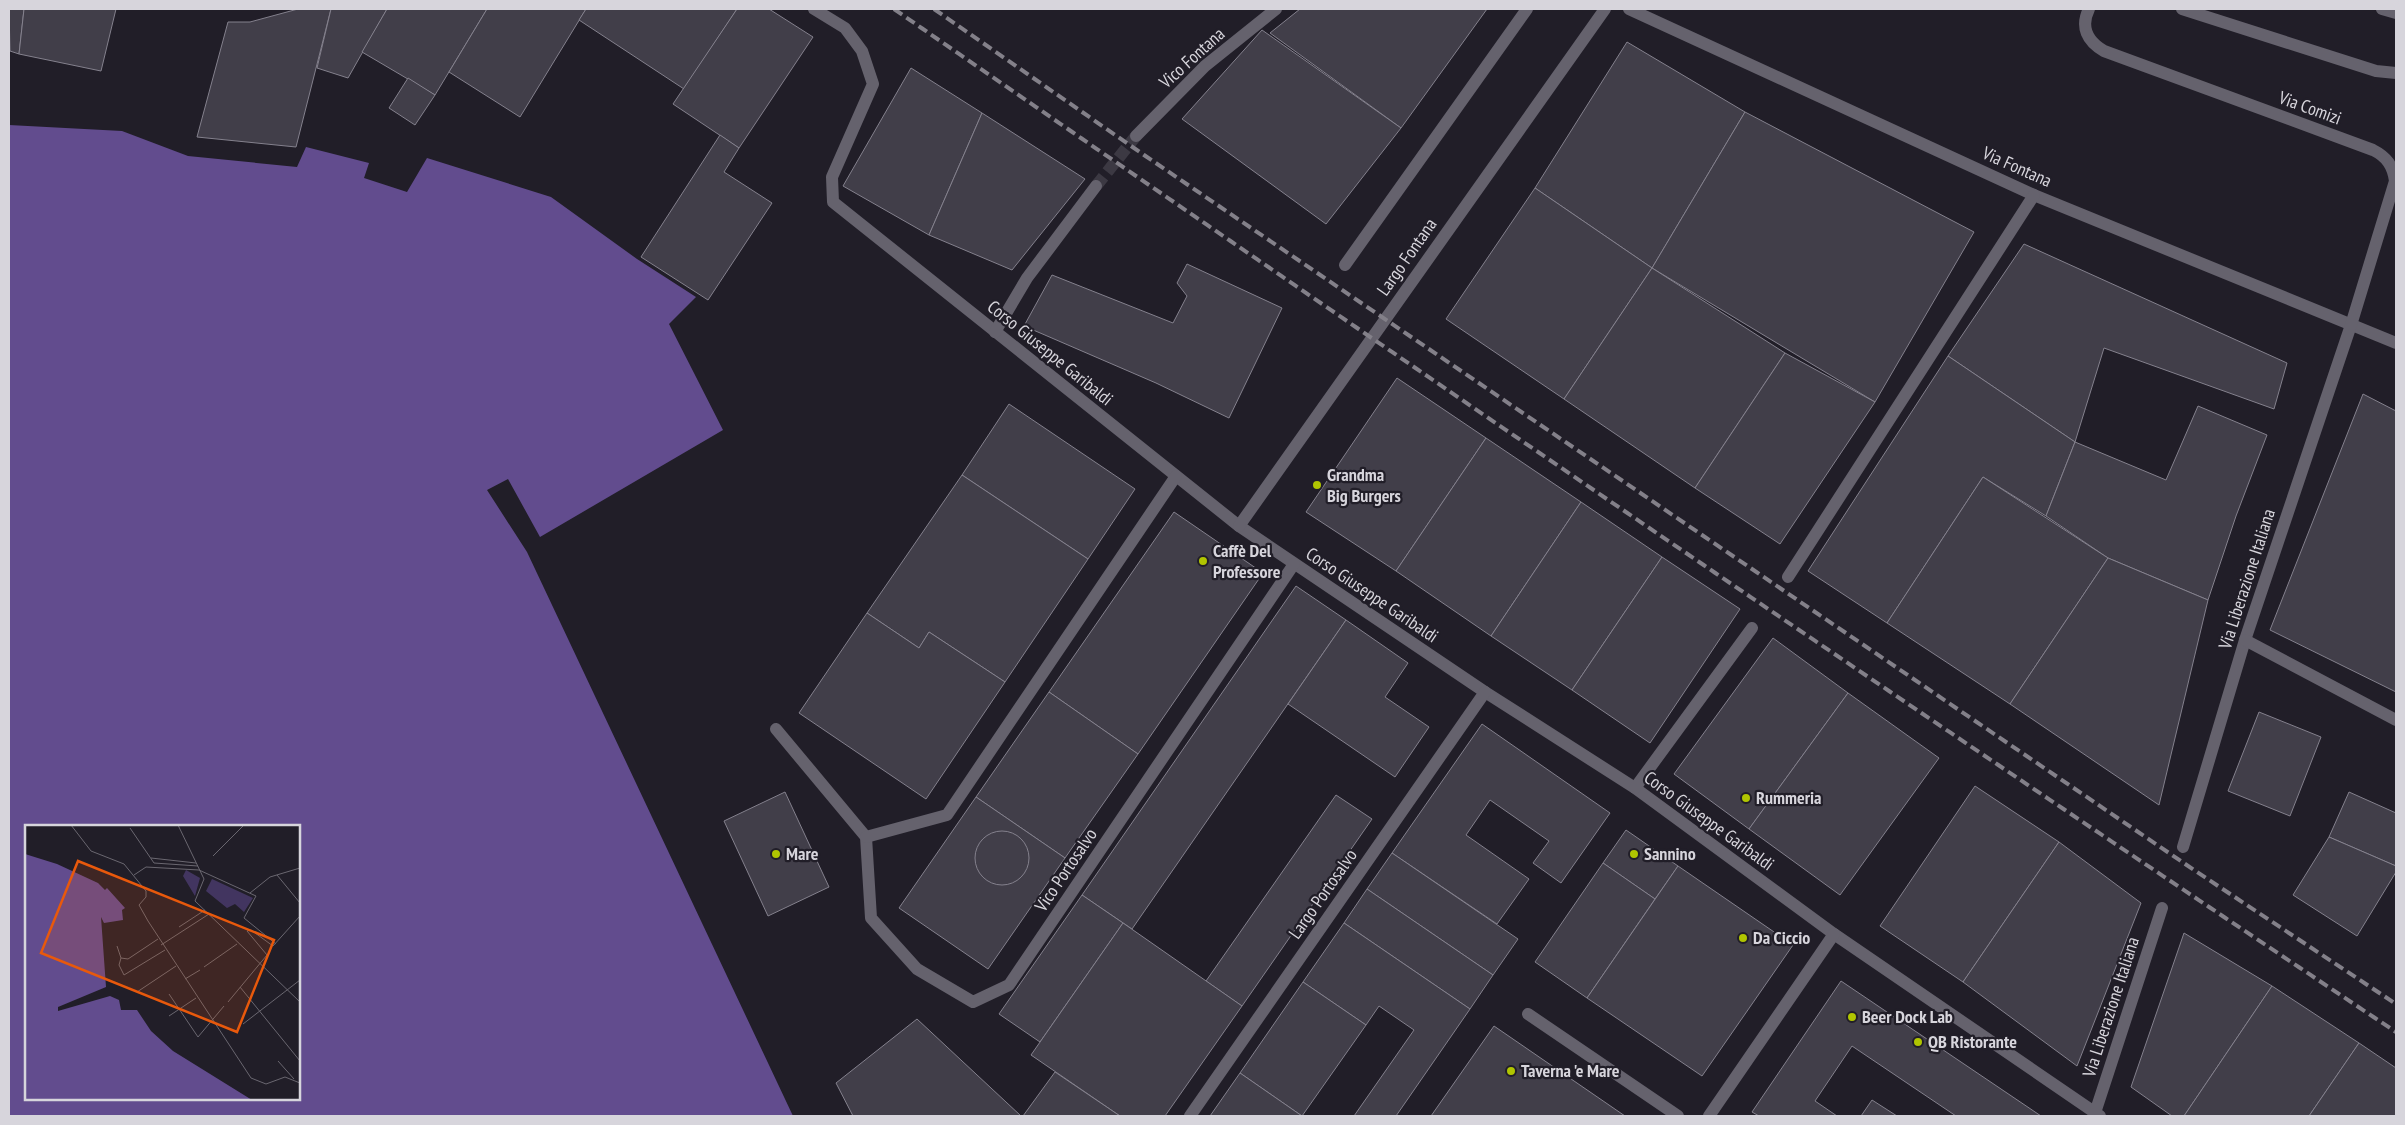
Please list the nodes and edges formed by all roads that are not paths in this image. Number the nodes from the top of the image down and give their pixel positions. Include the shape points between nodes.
1 (814, 9) edge
2 (1276, 9) edge
3 (1527, 9) edge
4 (1604, 9) edge
5 (1629, 9) edge
6 (2088, 9) edge
7 (2182, 9) edge
8 (2382, 9) edge
9 (2396, 13) edge
10 (2396, 73) edge
11 (1136, 136) tunnel mouth
12 (1096, 186) tunnel mouth
13 (2034, 195) junction
14 (1345, 265) dead end
15 (2350, 324) junction
16 (995, 332) junction
17 (2396, 343) edge
18 (1176, 476) junction
19 (1239, 526) junction
20 (1294, 564) junction
21 (1788, 577) dead end
22 (1752, 628) dead end
23 (2245, 640) junction
24 (1484, 692) junction
25 (2396, 720) edge
26 (776, 729) dead end
27 (1635, 788) junction
28 (866, 837) junction
29 (2184, 847) dead end
30 (2162, 908) dead end
31 (1834, 934) junction
32 (1528, 1014) dead end
33 (2096, 1115) edge
34 (1190, 1116) edge
35 (1678, 1116) edge
36 (1709, 1116) edge

1 - 16 street, Corso Giuseppe Garibaldi via 845,28 862,52 873,84 832,176 833,202
2 - 11 street, Vico Fontana via 1205,66
3 - 14 street
4 - 19 street, Largo Fontana
5 - 13 street, Via Fontana
6 - 15 street, Via Comizi via 2084,26 2094,45 2104,51 2373,150 2389,162 2395,181 2394,192
7 - 10 street via 2376,71
8 - 9 street
12 - 16 street via 1027,278
13 - 15 street, Via Fontana
13 - 21 street
15 - 17 street, Via Fontana
15 - 23 street, Via Liberazione Italiana
16 - 18 street, Corso Giuseppe Garibaldi
18 - 19 street, Corso Giuseppe Garibaldi
18 - 28 street via 947,815
19 - 20 street, Corso Giuseppe Garibaldi
20 - 24 street, Corso Giuseppe Garibaldi
20 - 28 street, Vico Portosalvo via 1009,985 973,1002 917,969 871,918
22 - 27 street
23 - 25 street
23 - 29 street, Via Liberazione Italiana
24 - 27 street, Corso Giuseppe Garibaldi
24 - 34 street, Largo Portosalvo
26 - 28 street
27 - 31 street, Corso Giuseppe Garibaldi
30 - 33 street, Via Liberazione Italiana
31 - 33 street, Corso Giuseppe Garibaldi
31 - 36 street
32 - 35 street

